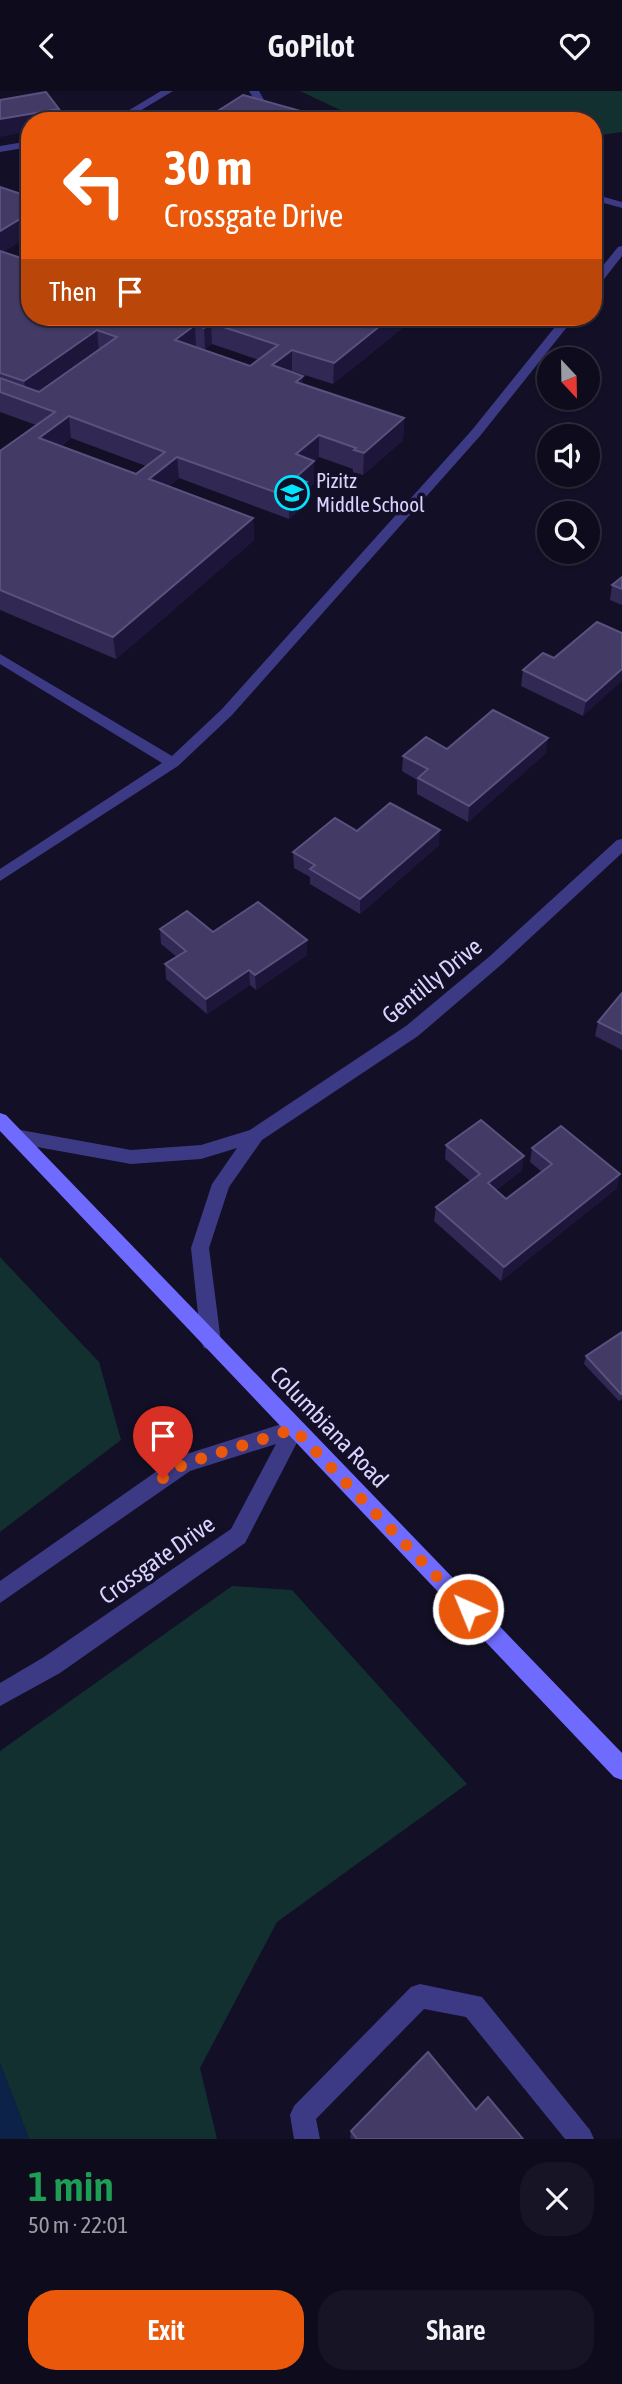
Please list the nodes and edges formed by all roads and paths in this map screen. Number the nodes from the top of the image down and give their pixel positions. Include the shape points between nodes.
1 (168, 91) edge
2 (254, 91) edge
3 (132, 112) edge
4 (291, 112) edge
5 (21, 146) edge
6 (0, 149) edge
7 (602, 199) edge
8 (622, 205) edge
9 (622, 249) edge
10 (602, 275) edge
11 (562, 326) edge
12 (0, 658) edge
13 (173, 763) junction
14 (620, 849) edge
15 (0, 876) edge
16 (0, 1120) edge
17 (256, 1135) junction
18 (15, 1136) junction
19 (211, 1342) junction
20 (294, 1429) junction
21 (0, 1593) edge
22 (0, 1695) edge
23 (622, 1769) edge
24 (307, 2139) edge
25 (580, 2139) edge

1 - 3 street
2 - 4 street via 260,101
5 - 6 street
7 - 8 street
9 - 10 street
11 - 13 street via 467,444 227,712
12 - 13 street
13 - 15 street
14 - 17 street, Gentilly Drive via 412,1031
16 - 18 main road, Columbiana Road
17 - 18 street, Gentilly Drive via 201,1152 131,1157
17 - 19 street, Gentilly Drive via 221,1184 200,1248
18 - 19 main road, Columbiana Road
19 - 20 main road, Columbiana Road
20 - 21 street via 184,1464
20 - 22 street, Crossgate Drive via 239,1536 52,1665
20 - 23 main road, Columbiana Road
24 - 25 street via 303,2115 419,1996 473,2006

